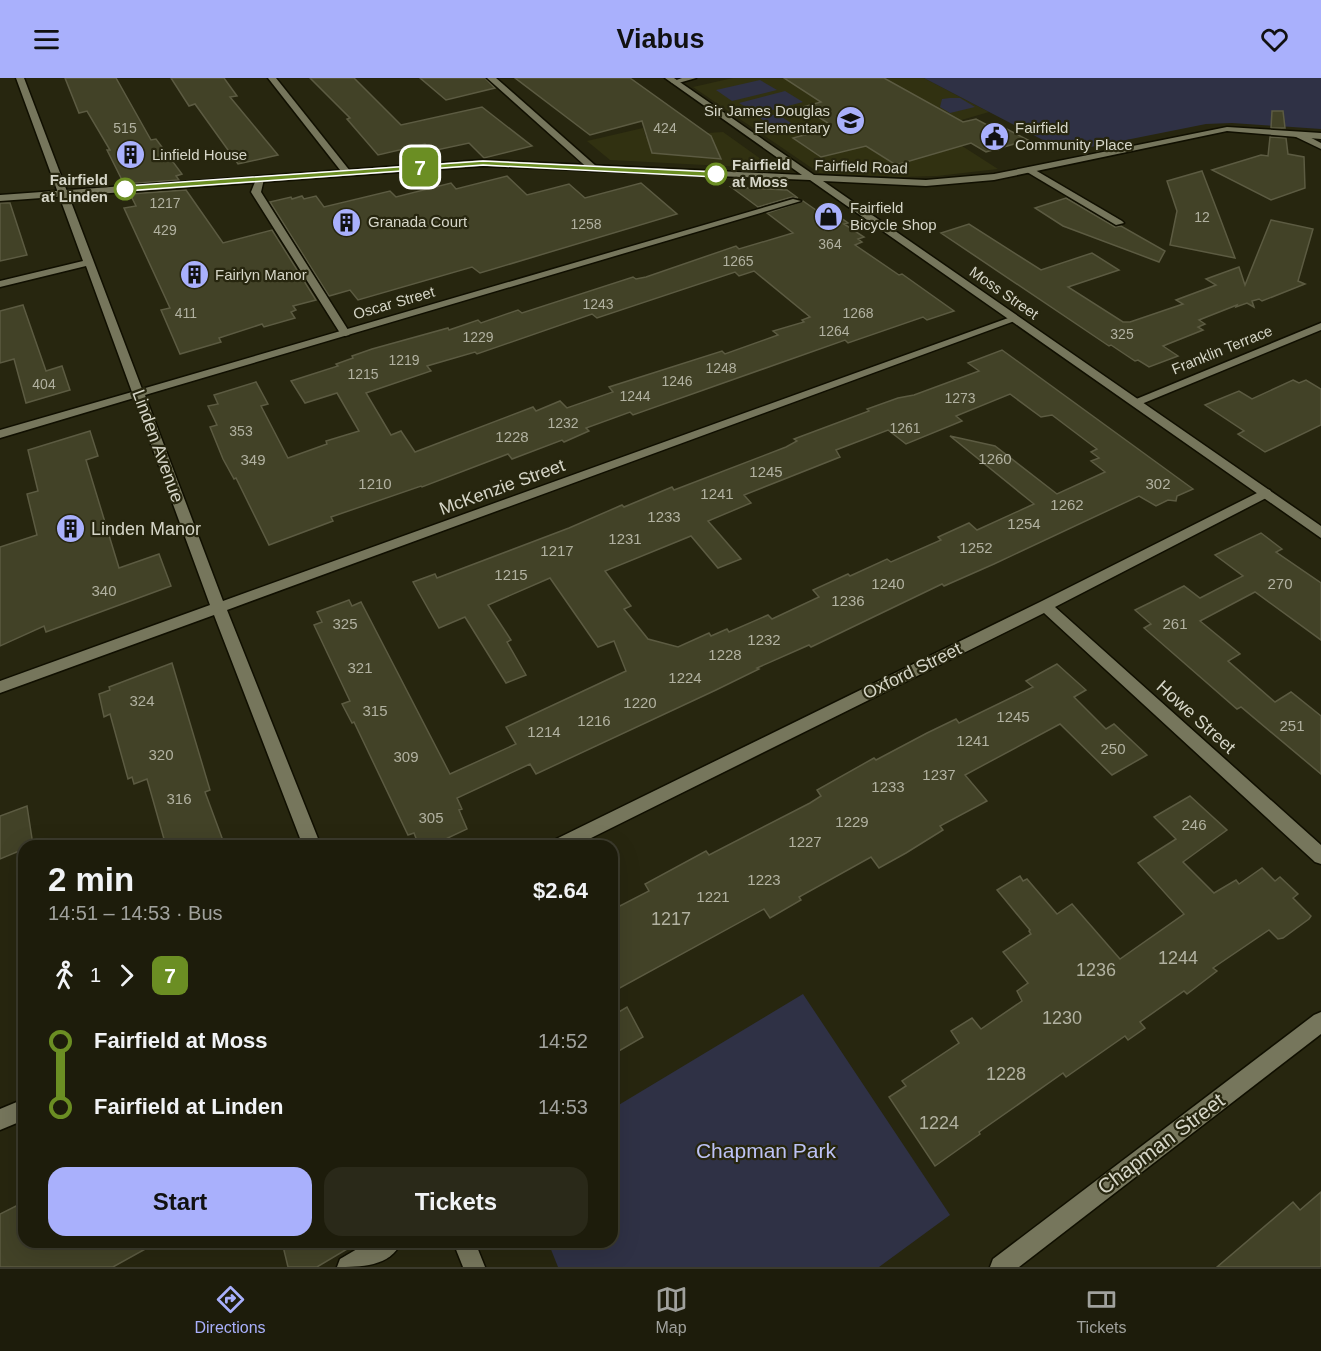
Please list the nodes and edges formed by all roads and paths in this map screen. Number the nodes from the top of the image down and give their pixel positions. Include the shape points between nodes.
1 (20, 78) edge
2 (272, 78) edge
3 (492, 78) edge
4 (692, 78) edge
5 (672, 80) edge
6 (1296, 134) junction
7 (1321, 136) edge
8 (1321, 146) edge
9 (594, 169) junction
10 (1030, 170) junction
11 (347, 173) junction
12 (260, 179) junction
13 (812, 179) junction
14 (64, 193) junction
15 (0, 198) edge
16 (796, 201) dead end
17 (1119, 223) dead end
18 (90, 262) junction
19 (0, 284) edge
20 (1015, 319) junction
21 (1321, 326) edge
22 (345, 333) junction
23 (139, 393) junction
24 (1135, 402) junction
25 (0, 434) edge
26 (1265, 494) junction
27 (1321, 532) edge
28 (1045, 606) junction
29 (219, 609) junction
30 (0, 687) edge
31 (310, 840) edge
32 (570, 840) edge
33 (1321, 856) edge
34 (1321, 1022) edge
35 (18, 1111) edge
36 (0, 1120) edge
37 (380, 1248) edge
38 (466, 1248) edge
39 (348, 1267) edge
40 (474, 1267) edge
41 (1001, 1267) edge

1 - 14 street, Linden Avenue
2 - 11 street
3 - 9 street
4 - 5 street
5 - 13 street, Moss Street
6 - 7 street, Fairfield Road
6 - 8 street
6 - 10 street, Fairfield Road via 1227,129
9 - 11 street, Fairfield Road via 483,163
9 - 13 street, Fairfield Road
10 - 13 street, Fairfield Road via 927,183
10 - 17 street
11 - 12 street, Fairfield Road
12 - 14 street, Fairfield Road
12 - 22 street via 256,192
13 - 20 street, Moss Street
14 - 15 street, Fairfield Road
14 - 18 street, Linden Avenue
16 - 22 street, Oscar Street
18 - 19 street
18 - 23 street, Linden Avenue
20 - 24 street, Moss Street
20 - 29 street, McKenzie Street
21 - 24 street, Franklin Terrace
22 - 23 street, Oscar Street
23 - 25 street, Oscar Street
23 - 29 street, Linden Avenue
24 - 26 street, Moss Street
26 - 27 street, Moss Street
26 - 28 street, Oxford Street
28 - 32 street, Oxford Street
28 - 33 street, Howe Street
29 - 30 street, McKenzie Street
29 - 31 street, Linden Avenue
34 - 41 street, Chapman Street
35 - 36 street
37 - 39 street
38 - 40 street

